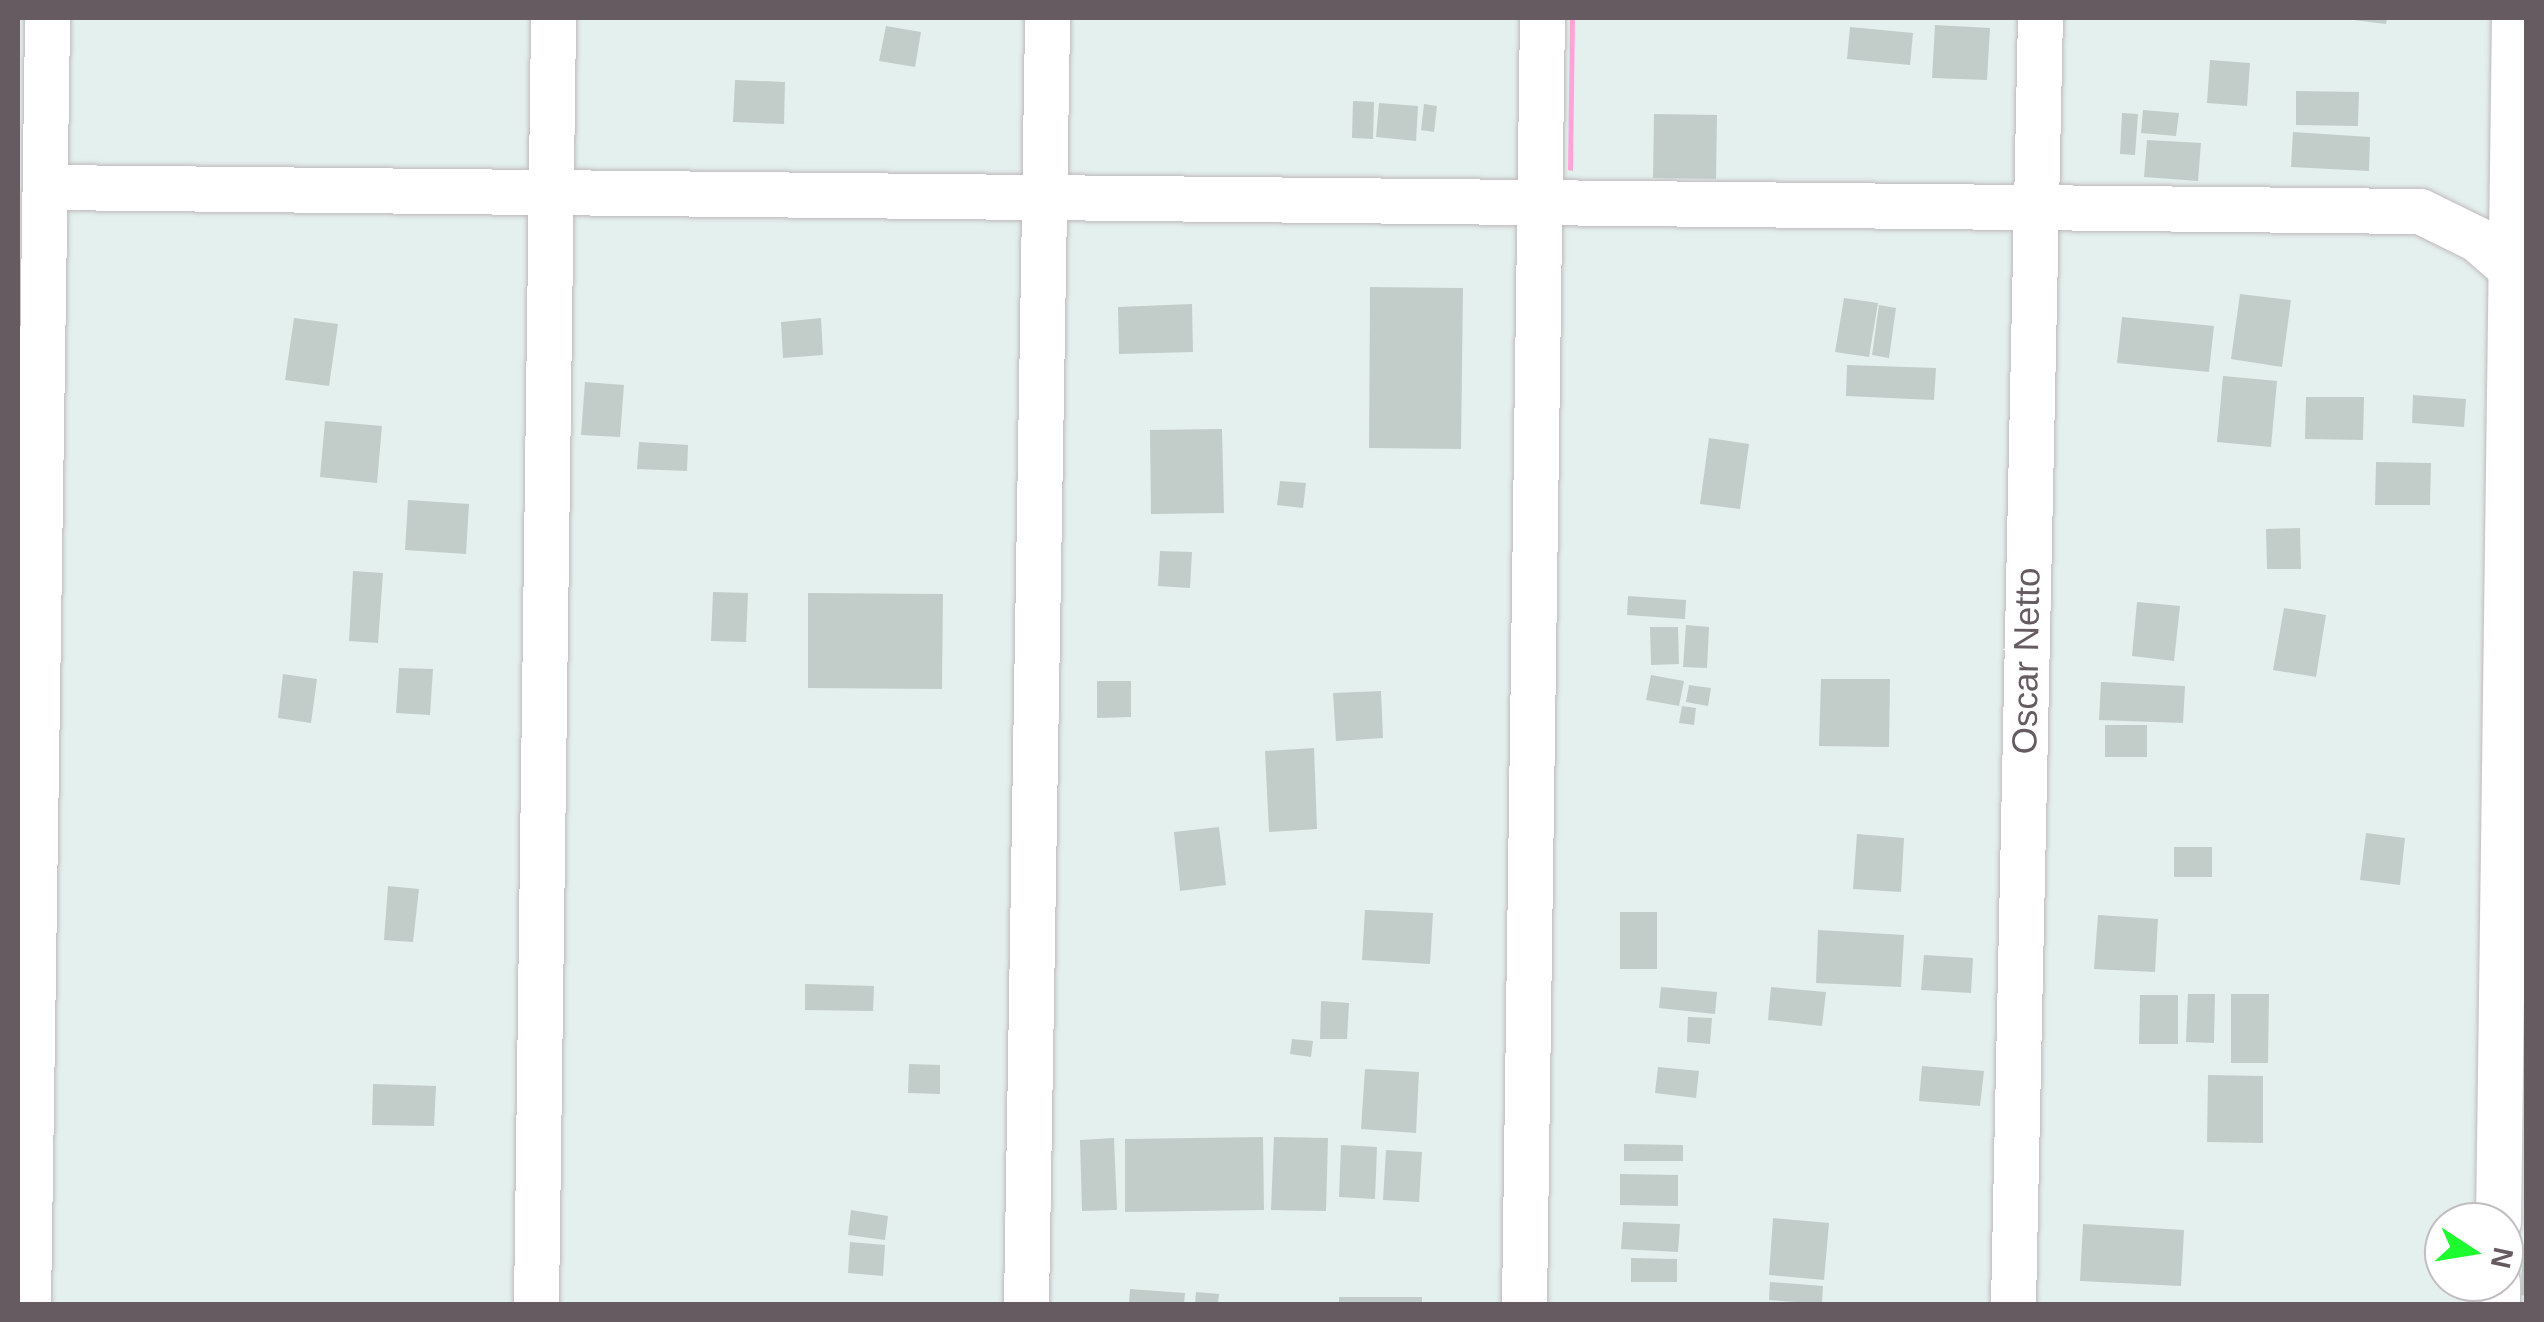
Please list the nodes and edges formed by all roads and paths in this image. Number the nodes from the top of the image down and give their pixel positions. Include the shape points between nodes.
1 (47, 18) edge
2 (553, 18) edge
3 (1047, 18) edge
4 (1542, 18) edge
5 (2040, 18) edge
6 (2514, 18) edge
7 (46, 187) junction
8 (550, 194) junction
9 (1044, 195) junction
10 (1540, 204) junction
11 (2036, 211) junction
12 (2518, 275) edge
13 (2515, 806) edge
14 (2499, 1202) edge
15 (28, 1304) edge
16 (536, 1304) edge
17 (1026, 1304) edge
18 (1524, 1304) edge
19 (2013, 1304) edge

1 - 7 street
2 - 8 street
3 - 9 street
4 - 10 street
5 - 11 street, Oscar Netto
6 - 12 street
7 - 8 street
7 - 15 street
8 - 9 street
8 - 16 street
9 - 10 street
9 - 17 street
10 - 11 street
10 - 18 street
11 - 12 street via 2420,212 2463,231
11 - 19 street, Oscar Netto
12 - 13 street
13 - 14 street

